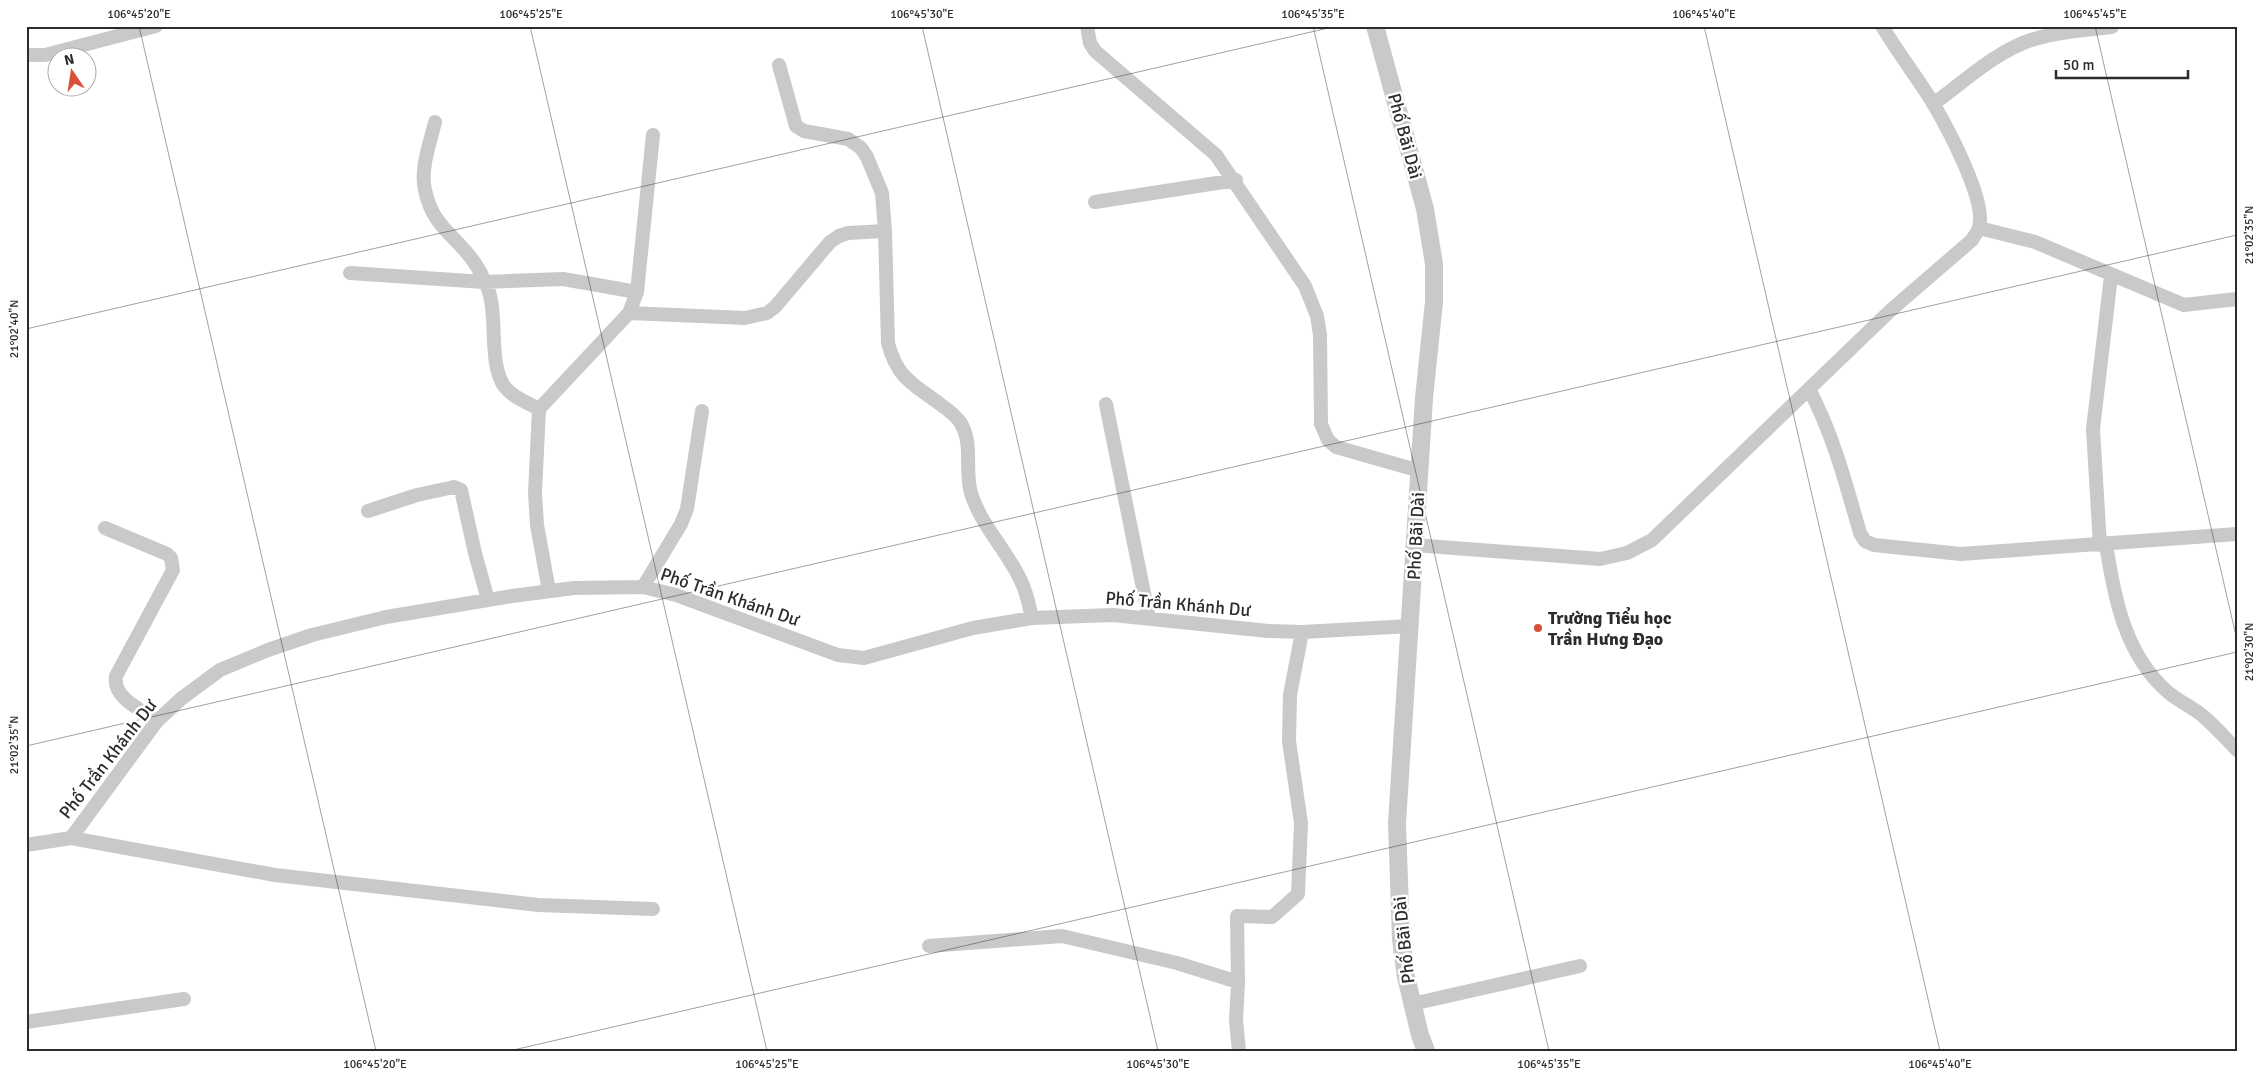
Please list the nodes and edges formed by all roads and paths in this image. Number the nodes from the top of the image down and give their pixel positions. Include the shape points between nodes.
1 (156, 26) edge
2 (1087, 26) edge
3 (1375, 26) edge
4 (1882, 26) edge
5 (2112, 27) edge
6 (26, 55) edge
7 (779, 65) dead end
8 (1933, 104) junction
9 (435, 122) dead end
10 (653, 134) dead end
11 (1236, 180) junction
12 (1095, 202) dead end
13 (1979, 228) junction
14 (885, 231) junction
15 (350, 273) dead end
16 (2111, 276) junction
17 (484, 282) junction
18 (637, 292) junction
19 (2237, 299) edge
20 (629, 313) junction
21 (1809, 389) junction
22 (1106, 404) dead end
23 (539, 409) junction
24 (702, 411) dead end
25 (1420, 471) junction
26 (368, 511) dead end
27 (104, 528) dead end
28 (2237, 534) edge
29 (2103, 544) junction
30 (1414, 545) junction
31 (643, 587) junction
32 (549, 591) junction
33 (488, 600) junction
34 (1032, 618) junction
35 (1149, 618) junction
36 (1411, 626) junction
37 (1302, 632) junction
38 (157, 721) junction
39 (2237, 750) edge
40 (71, 838) junction
41 (26, 845) edge
42 (653, 909) dead end
43 (929, 946) dead end
44 (1580, 966) dead end
45 (1238, 982) junction
46 (184, 998) dead end
47 (1412, 1004) junction
48 (26, 1022) edge
49 (1239, 1051) edge
50 (1426, 1051) edge

1 - 6 street via 46,55
2 - 11 street via 1095,51 1205,144
3 - 25 street, Phố Bãi Dài via 1425,208 1434,264 1434,302
4 - 8 street
5 - 8 street via 2030,41 1995,59
7 - 14 street via 796,126 804,131 848,139 862,148 882,193
8 - 13 street via 1973,186 1978,202
9 - 17 street via 425,168 424,188 429,207 436,221 475,264
10 - 18 street
11 - 12 street
11 - 25 street via 1305,286 1317,316 1321,424 1328,440 1336,447
13 - 16 street via 2035,242
13 - 21 street via 1960,252 1891,310
14 - 20 street via 848,233 830,242 775,307 758,316
14 - 34 street via 888,343 892,357 906,379 949,411 966,433 969,484 976,508 1022,582
15 - 17 street
16 - 19 street via 2184,305
16 - 29 street via 2093,422
17 - 18 street via 563,279
17 - 23 street via 491,299 500,379 511,394
18 - 20 street
20 - 23 street
21 - 29 street via 1834,447 1865,541 1874,545 1961,554
21 - 30 street via 1652,540 1627,553 1600,559
22 - 35 street
23 - 32 street via 537,525
24 - 31 street via 687,509
25 - 30 street, Phố Bãi Dài
26 - 33 street via 436,491 454,487 461,490
27 - 38 street via 167,554 173,563 173,570 115,683 119,694
28 - 29 street
29 - 39 street via 2121,618 2148,671 2169,692 2204,717
30 - 36 street, Phố Bãi Dài
31 - 32 street, Phố Trần Khánh Dư
31 - 34 street, Phố Trần Khánh Dư via 676,595 838,655 864,658 973,628
32 - 33 street, Phố Trần Khánh Dư
33 - 38 street, Phố Trần Khánh Dư via 386,617 312,635 268,650 220,670
34 - 35 street, Phố Trần Khánh Dư via 1113,614
35 - 37 street, Phố Trần Khánh Dư
36 - 37 street, Phố Trần Khánh Dư
36 - 47 street, Phố Bãi Dài via 1397,823 1401,939
37 - 45 street via 1290,695 1289,741 1301,822 1298,894 1272,917 1237,916
38 - 40 street, Phố Trần Khánh Dư
40 - 41 street, Phố Trần Khánh Dư
40 - 42 street via 275,875 538,905
43 - 45 street via 1062,936 1177,963
44 - 47 street
45 - 49 street via 1236,1020
46 - 48 street
47 - 50 street, Phố Bãi Dài

